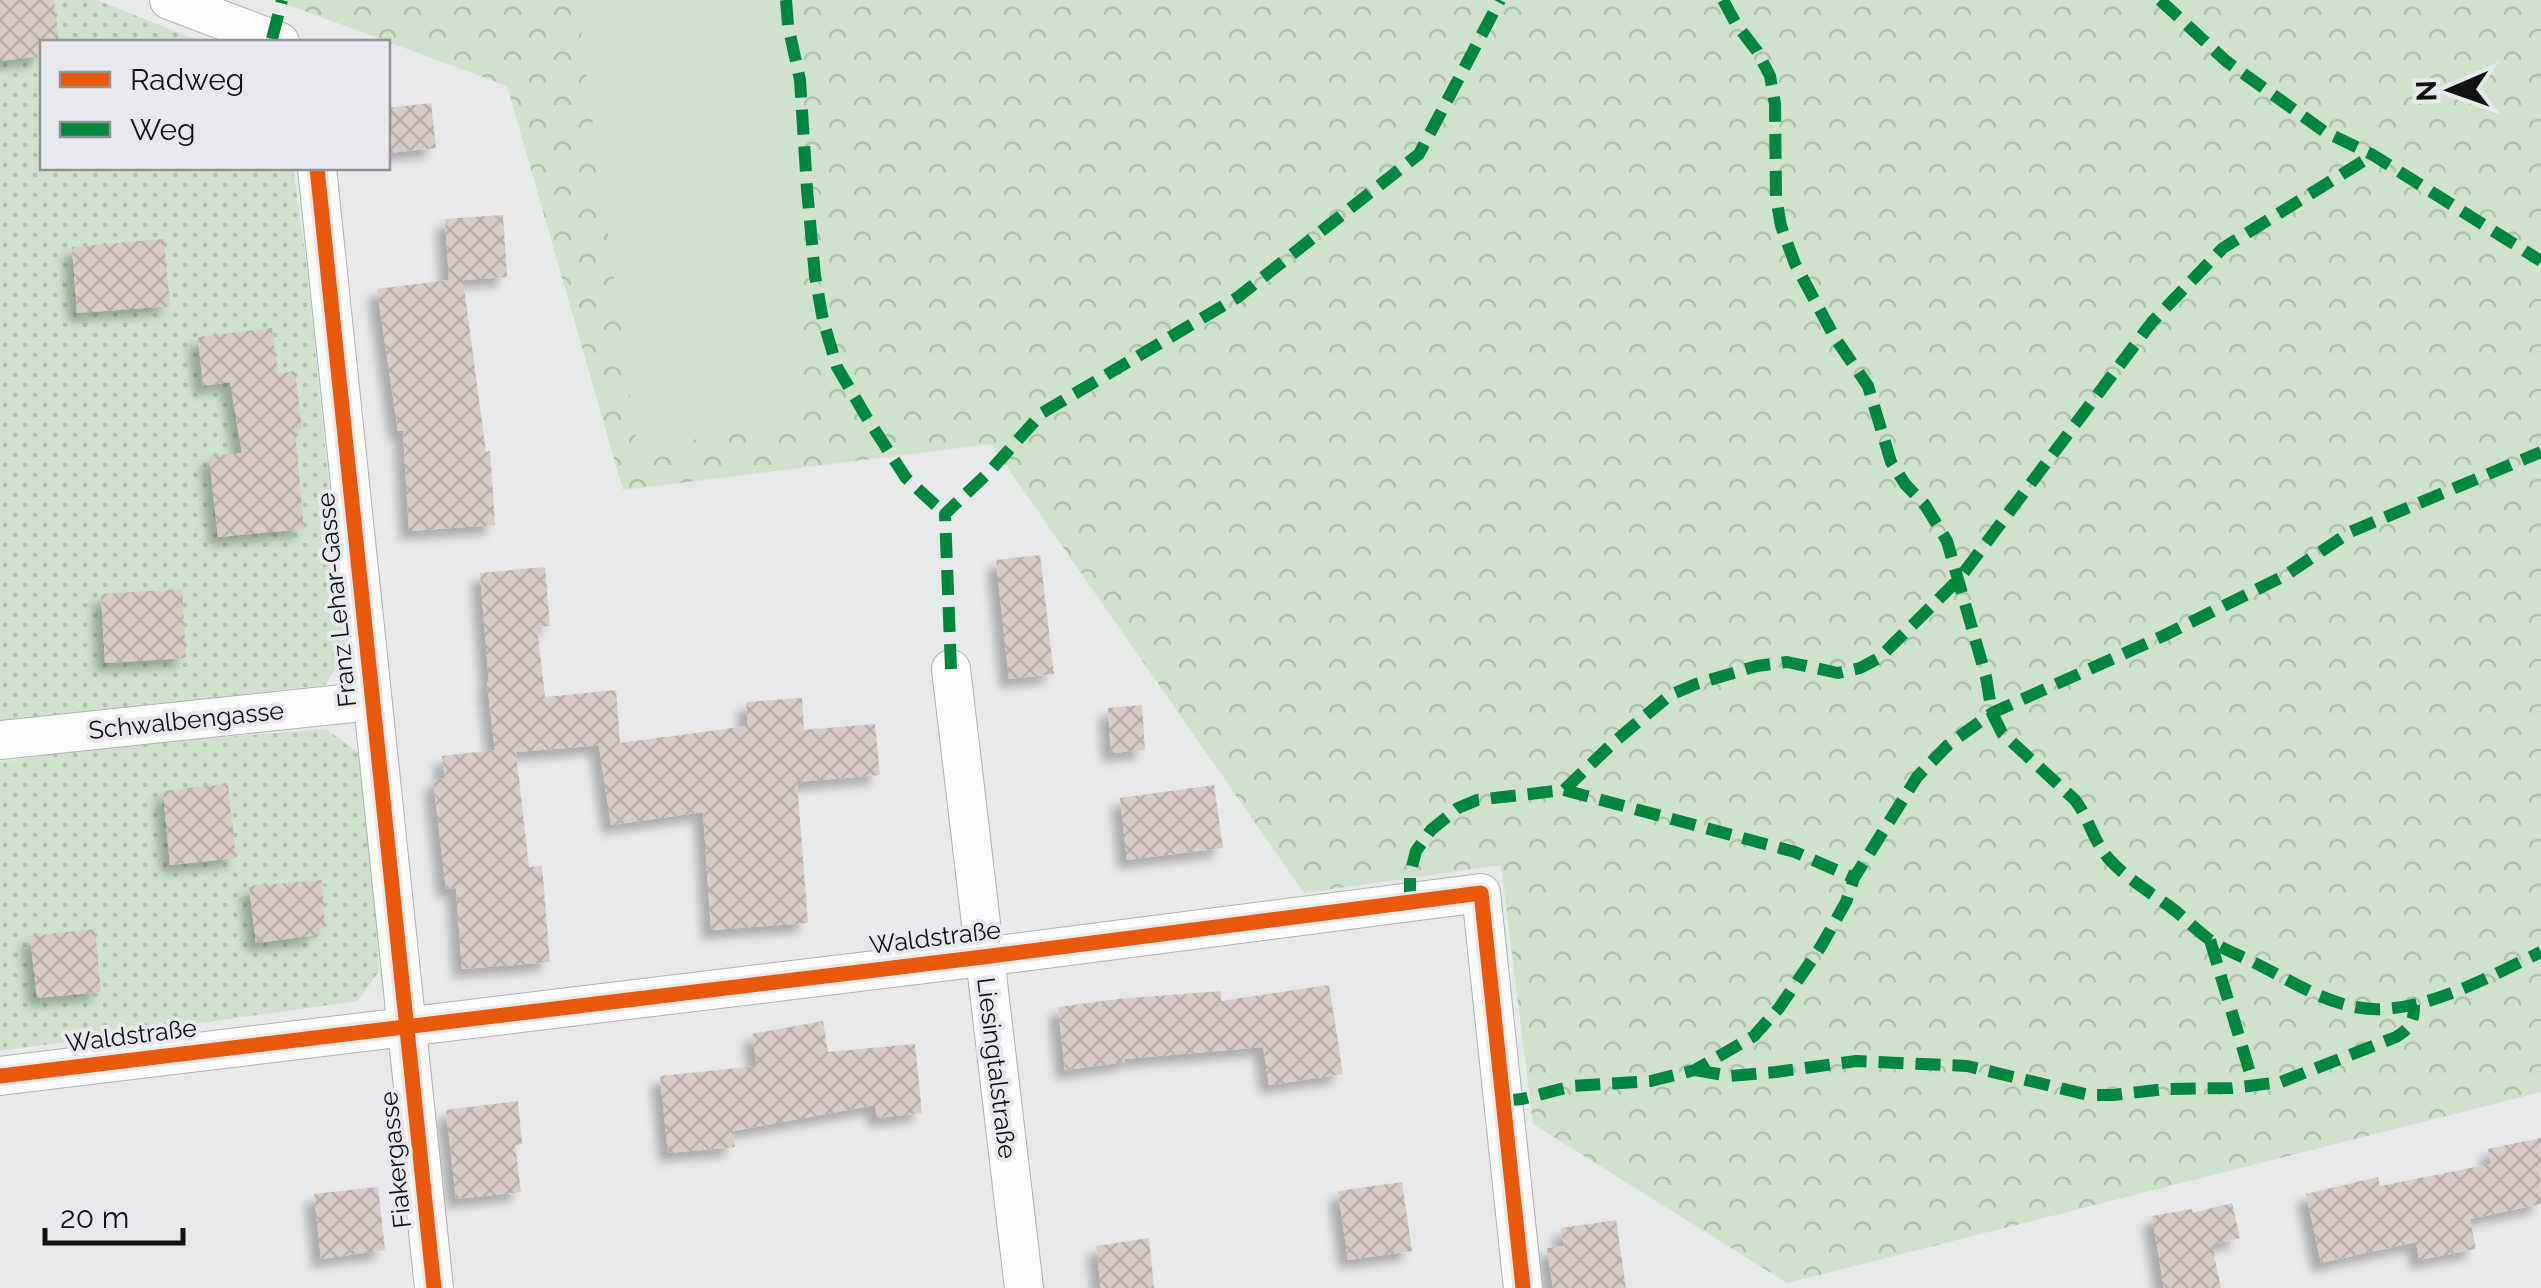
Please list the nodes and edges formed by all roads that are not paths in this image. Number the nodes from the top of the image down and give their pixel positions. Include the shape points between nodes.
1 (169, 0) edge
2 (275, 40) edge
3 (316, 170) edge
4 (951, 668) dead end
5 (372, 700) junction
6 (0, 740) edge
7 (983, 957) junction
8 (405, 1027) junction
9 (0, 1076) edge
10 (434, 1288) edge
11 (1024, 1288) edge
12 (1523, 1288) edge

1 - 2 street
3 - 5 street, Franz Lehar-Gasse
4 - 7 street, Liesingtalstraße
5 - 6 street, Schwalbengasse
5 - 8 street, Franz Lehar-Gasse
7 - 8 street, Waldstraße
7 - 11 street, Liesingtalstraße
7 - 12 street, Waldstraße via 1481,892
8 - 9 street, Waldstraße
8 - 10 street, Fiakergasse

